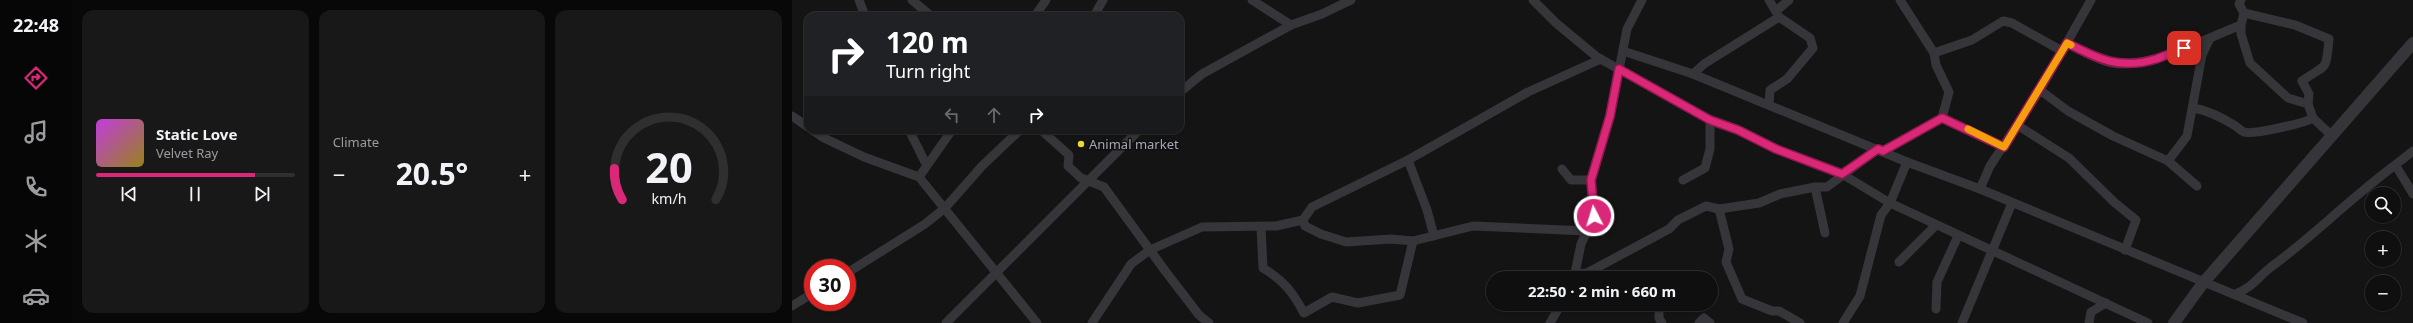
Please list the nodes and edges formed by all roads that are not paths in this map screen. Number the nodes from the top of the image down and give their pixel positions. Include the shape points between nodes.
1 (859, 0) edge
2 (912, 0) edge
3 (1046, 0) edge
4 (1103, 0) edge
5 (1252, 0) edge
6 (1351, 0) edge
7 (1533, 0) edge
8 (1642, 0) edge
9 (1769, 0) edge
10 (1789, 0) edge
11 (1900, 0) edge
12 (2091, 0) edge
13 (2238, 1) edge
14 (864, 12) edge
15 (926, 12) edge
16 (1038, 12) edge
17 (1099, 12) edge
18 (2244, 12) junction
19 (1778, 14) junction
20 (1291, 25) junction
21 (2241, 25) junction
22 (2210, 38) junction
23 (2067, 43) junction
24 (2413, 44) edge
25 (1623, 51) junction
26 (2062, 51) junction
27 (1934, 53) junction
28 (1601, 59) junction
29 (1619, 69) junction
30 (1693, 74) junction
31 (1184, 89) edge
32 (2040, 90) junction
33 (2308, 104) junction
34 (1769, 105) junction
35 (2194, 108) junction
36 (792, 116) edge
37 (1942, 118) junction
38 (2313, 118) junction
39 (1710, 120) junction
40 (804, 124) edge
41 (2018, 125) junction
42 (818, 134) edge
43 (911, 134) edge
44 (949, 134) edge
45 (1016, 134) edge
46 (1045, 134) edge
47 (1135, 134) edge
48 (2332, 136) junction
49 (2004, 147) junction
50 (1880, 150) junction
51 (2413, 151) edge
52 (1408, 160) junction
53 (2168, 160) junction
54 (1907, 162) junction
55 (926, 164) junction
56 (2396, 166) junction
57 (1562, 169) dead end
58 (1842, 174) junction
59 (919, 177) junction
60 (1090, 180) junction
61 (1591, 180) junction
62 (1683, 180) dead end
63 (2197, 186) dead end
64 (1815, 187) junction
65 (1980, 189) junction
66 (2413, 194) edge
67 (1890, 203) junction
68 (2012, 203) junction
69 (945, 208) junction
70 (1719, 209) junction
71 (1302, 220) junction
72 (1936, 225) junction
73 (1261, 227) junction
74 (1587, 231) junction
75 (1825, 233) dead end
76 (1434, 236) junction
77 (1958, 236) junction
78 (1413, 241) junction
79 (1150, 250) junction
80 (2125, 250) junction
81 (1993, 252) junction
82 (1899, 262) dead end
83 (856, 267) edge
84 (1575, 271) edge
85 (1591, 271) edge
86 (997, 273) junction
87 (2203, 283) junction
88 (2235, 294) junction
89 (804, 299) edge
90 (2106, 303) junction
91 (792, 306) edge
92 (1936, 309) dead end
93 (1558, 311) edge
94 (1659, 311) edge
95 (946, 323) edge
96 (1037, 323) edge
97 (1092, 323) edge
98 (1209, 323) edge
99 (1550, 323) edge
100 (1662, 323) edge
101 (1699, 323) edge
102 (1710, 323) edge
103 (1800, 323) edge
104 (1843, 323) edge
105 (1962, 323) edge
106 (2088, 323) edge
107 (2148, 323) edge
108 (2174, 323) edge
109 (2303, 323) edge

1 - 14 street
2 - 15 street
3 - 16 street
4 - 17 street
5 - 20 street
6 - 20 street
7 - 28 street via 1556,23
8 - 25 street via 1627,29
9 - 19 street
10 - 19 street
11 - 27 street
12 - 23 street
13 - 18 street
18 - 21 street
18 - 33 street via 2295,25 2329,39 2327,63 2323,69 2302,81 2309,94
19 - 30 street
19 - 34 street via 1810,38 1813,48 1787,79 1770,90
20 - 31 street via 1202,74
21 - 22 street
21 - 33 street via 2250,63 2288,98
22 - 23 street via 2155,59 2129,64 2111,63
22 - 35 street via 2202,55
23 - 26 street
24 - 48 street
25 - 29 street
25 - 30 street
26 - 27 street via 2012,23 2003,21 1972,40
26 - 32 street
27 - 37 street via 1936,65 1949,92
28 - 29 street
28 - 52 street via 1528,92
29 - 39 street
29 - 61 street via 1610,116
30 - 34 street
32 - 41 street
32 - 53 street via 2068,111 2113,136
33 - 38 street
34 - 50 street
35 - 38 street via 2210,112 2244,132 2260,133
35 - 53 street via 2187,136
36 - 40 street
37 - 49 street
37 - 50 street
38 - 48 street
39 - 58 street
39 - 62 street via 1710,149 1705,168
41 - 49 street
41 - 80 street via 2069,158 2100,190 2136,220
42 - 59 street via 864,157
43 - 55 street
44 - 55 street
45 - 69 street via 982,166
46 - 60 street via 1069,155 1068,166 1081,178
47 - 60 street
48 - 87 street
49 - 65 street via 1990,166
50 - 54 street
50 - 58 street
51 - 56 street
52 - 71 street via 1312,207
52 - 76 street
53 - 63 street
54 - 65 street
54 - 67 street
55 - 59 street
56 - 66 street
56 - 88 street via 2366,187 2257,281
57 - 61 street via 1571,180
58 - 64 street via 1827,187
58 - 67 street
59 - 69 street
60 - 79 street via 1104,187
60 - 86 street
61 - 74 street via 1594,216
64 - 70 street via 1780,194 1759,202
64 - 75 street
65 - 68 street
67 - 72 street
67 - 104 street via 1881,215 1860,296
68 - 80 street
68 - 81 street
69 - 83 street via 925,224
69 - 86 street
70 - 85 street via 1706,206
70 - 103 street via 1729,249 1726,262 1742,299 1772,311 1779,310
71 - 73 street
71 - 78 street via 1304,226 1346,242 1392,239
72 - 77 street
72 - 82 street
73 - 78 street via 1263,268 1282,280 1294,294 1304,313 1332,297 1358,303 1400,295
73 - 79 street via 1202,228
74 - 76 street via 1474,226
74 - 84 street via 1581,244
76 - 78 street
77 - 81 street
77 - 92 street via 1937,282
79 - 97 street via 1131,264
79 - 98 street via 1199,315
80 - 87 street
81 - 90 street
81 - 105 street
86 - 95 street
86 - 96 street
87 - 88 street
87 - 108 street
88 - 109 street
89 - 91 street
90 - 106 street via 2091,312
90 - 107 street
93 - 99 street
94 - 100 street
101 - 102 street via 1704,318

